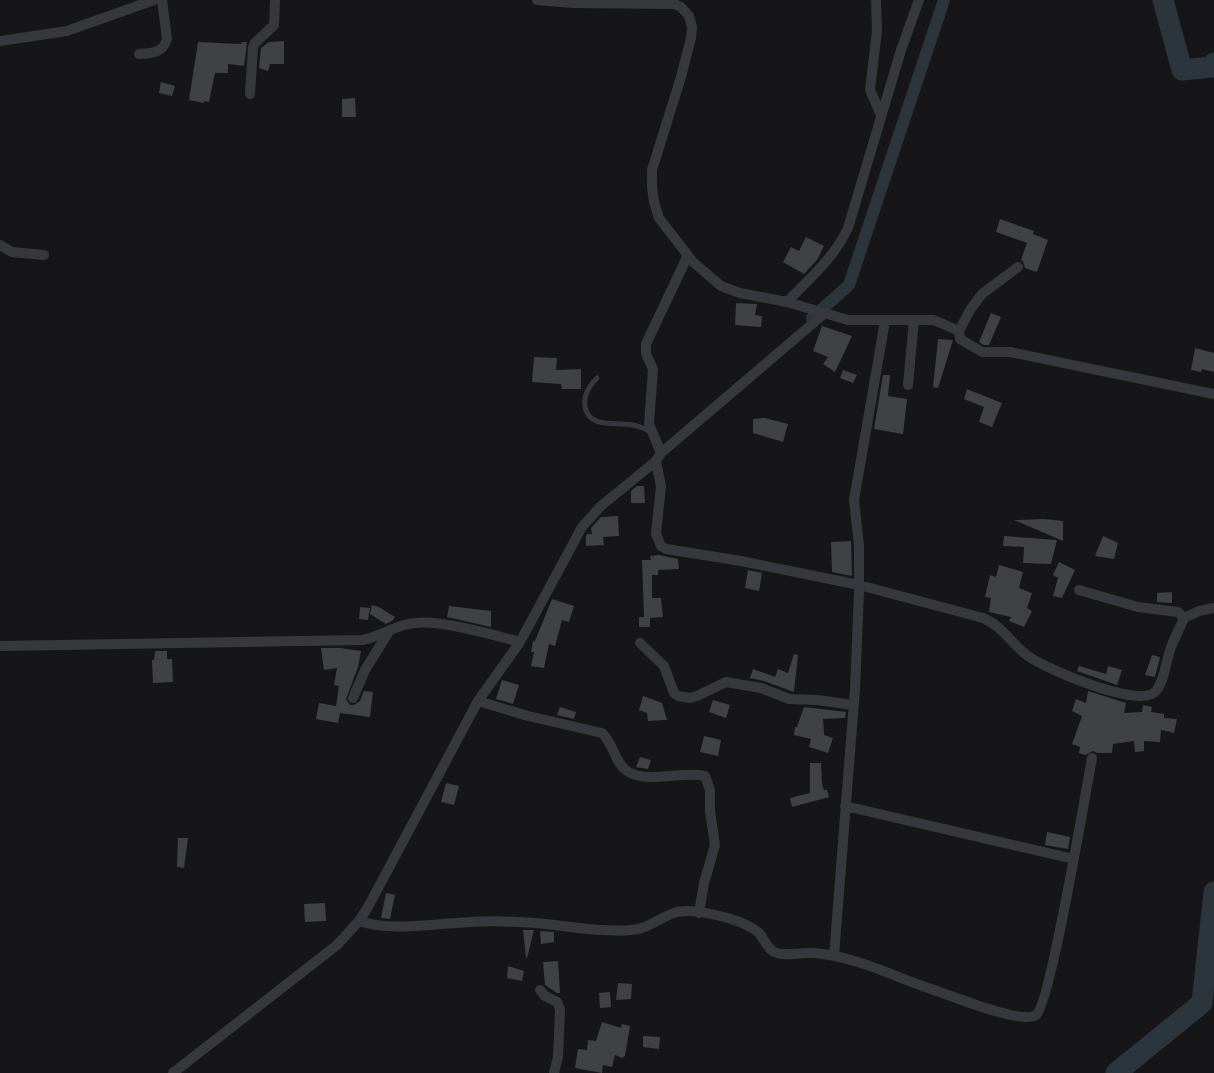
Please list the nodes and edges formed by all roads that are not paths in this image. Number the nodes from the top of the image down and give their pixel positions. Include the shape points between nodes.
1 (154, 0) edge
2 (162, 0) edge
3 (275, 0) edge
4 (537, 0) edge
5 (876, 0) edge
6 (919, 0) edge
7 (0, 41) edge
8 (139, 54) dead end
9 (250, 94) dead end
10 (881, 115) junction
11 (0, 245) edge
12 (44, 255) dead end
13 (688, 255) junction
14 (1018, 267) dead end
15 (791, 303) junction
16 (825, 314) junction
17 (914, 320) junction
18 (885, 321) junction
19 (959, 331) junction
20 (597, 378) dead end
21 (908, 385) dead end
22 (1214, 394) edge
23 (657, 447) junction
24 (859, 585) junction
25 (1079, 590) dead end
26 (1214, 608) edge
27 (1184, 618) junction
28 (389, 632) junction
29 (512, 640) junction
30 (640, 643) dead end
31 (0, 646) edge
32 (353, 698) dead end
33 (478, 701) junction
34 (853, 705) junction
35 (1092, 758) dead end
36 (844, 806) junction
37 (1074, 859) junction
38 (699, 913) junction
39 (359, 921) junction
40 (834, 956) junction
41 (540, 990) dead end
42 (172, 1073) edge
43 (554, 1073) edge

1 - 7 street via 67,31
2 - 8 street via 165,45 158,51
3 - 9 street via 273,25 253,47
4 - 13 street via 660,2 674,4 689,16 691,38 652,170 654,202 660,218
5 - 10 street via 877,31 870,90
6 - 10 street
10 - 15 street via 848,228 829,260
11 - 12 street via 12,252
13 - 15 street via 721,286
13 - 23 street via 646,344 653,369 649,416
14 - 19 street via 982,294
15 - 16 street
16 - 18 street via 848,320
16 - 23 street
17 - 18 street
17 - 19 street via 934,321
17 - 21 street
18 - 24 street via 854,500
19 - 22 street via 960,339 982,352 1010,352
20 - 23 lane via 585,402 592,420 635,425
23 - 24 street via 661,486 656,534 661,546
23 - 29 street via 582,527
24 - 27 street via 993,622 1037,661 1092,686 1138,696 1156,690
24 - 34 street
25 - 27 street via 1138,607 1178,612
26 - 27 street
28 - 29 street via 414,622 430,622
28 - 31 street via 362,640
28 - 32 street
29 - 33 street
30 - 34 street via 664,666 678,696 697,696 726,682 760,688 789,699
33 - 38 street via 602,733 629,773 705,776 716,844
33 - 39 street
34 - 36 street
35 - 37 street
36 - 37 street
36 - 40 street
37 - 40 street via 1047,986 1035,1016 987,1009 867,964
38 - 39 street via 679,912 646,927 628,930 502,921 387,927
38 - 40 street via 750,927 779,953
39 - 42 street via 337,945
41 - 43 street via 557,1002 560,1009

